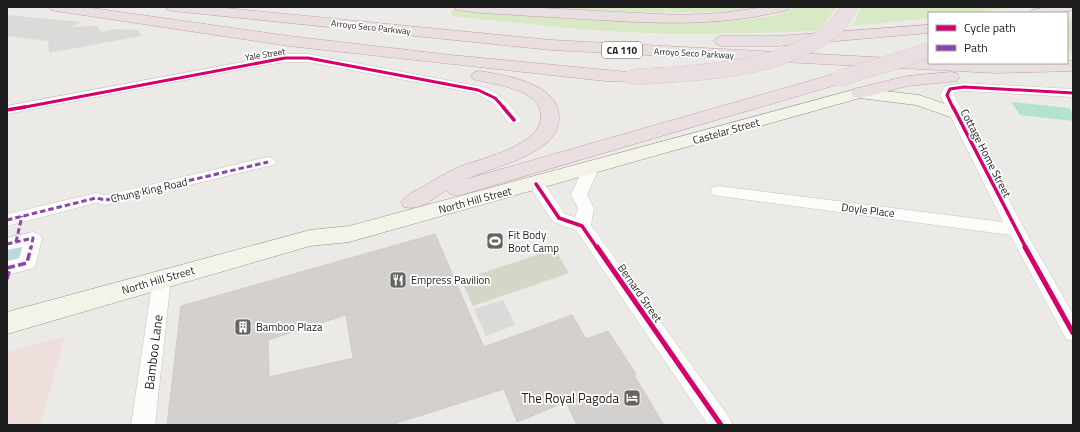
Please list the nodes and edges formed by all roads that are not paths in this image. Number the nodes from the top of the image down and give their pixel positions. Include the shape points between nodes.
1 (56, 7) edge
2 (173, 7) edge
3 (293, 7) edge
4 (461, 7) edge
5 (782, 7) edge
6 (850, 7) edge
7 (1067, 7) edge
8 (1042, 12) edge
9 (1052, 12) edge
10 (928, 29) edge
11 (289, 41) junction
12 (928, 51) edge
13 (1073, 66) edge
14 (1073, 75) edge
15 (860, 93) junction
16 (1073, 93) edge
17 (7, 110) edge
18 (956, 114) junction
19 (514, 120) dead end
20 (268, 162) dead end
21 (591, 168) junction
22 (536, 184) junction
23 (719, 191) dead end
24 (412, 202) junction
25 (15, 218) edge
26 (582, 226) junction
27 (1016, 230) junction
28 (310, 238) junction
29 (11, 243) edge
30 (8, 272) edge
31 (162, 278) junction
32 (7, 323) edge
33 (1073, 333) edge
34 (143, 425) edge
35 (721, 425) edge

1 - 11 highway
2 - 13 highway, Arroyo Seco Parkway / CA 110 via 551,45 996,68
3 - 10 highway, Arroyo Seco Parkway / CA 110 via 551,33 661,40 778,41
4 - 5 highway via 576,15 704,19 732,18
6 - 11 highway, bridge via 846,16 830,32 818,41 793,52 752,64 675,76 605,76
7 - 8 highway
7 - 9 highway
11 - 24 highway via 504,80 535,93 546,103 550,112 550,122 545,133 534,143 512,155 467,172
12 - 24 highway, bridge
14 - 15 highway via 934,77
15 - 18 main road via 919,100
15 - 21 main road, Castelar Street
16 - 18 street, Cottage Home Street via 956,87 950,89 947,95
17 - 19 street, Yale Street via 253,63 297,57 478,90 498,99
18 - 27 street, Cottage Home Street
20 - 25 street, Chung King Road via 106,200 96,198
21 - 22 main road, North Hill Street
21 - 26 street via 579,196 586,208
22 - 26 street via 559,218
22 - 28 main road, North Hill Street via 349,234
23 - 27 street, Doyle Place
24 - 28 main road, North Hill Street via 343,221
25 - 29 street
26 - 35 street, Bernard Street
27 - 33 street, Cottage Home Street
28 - 31 main road, North Hill Street
29 - 30 street via 33,238 27,263
31 - 32 main road, North Hill Street
31 - 34 street, Bamboo Lane

